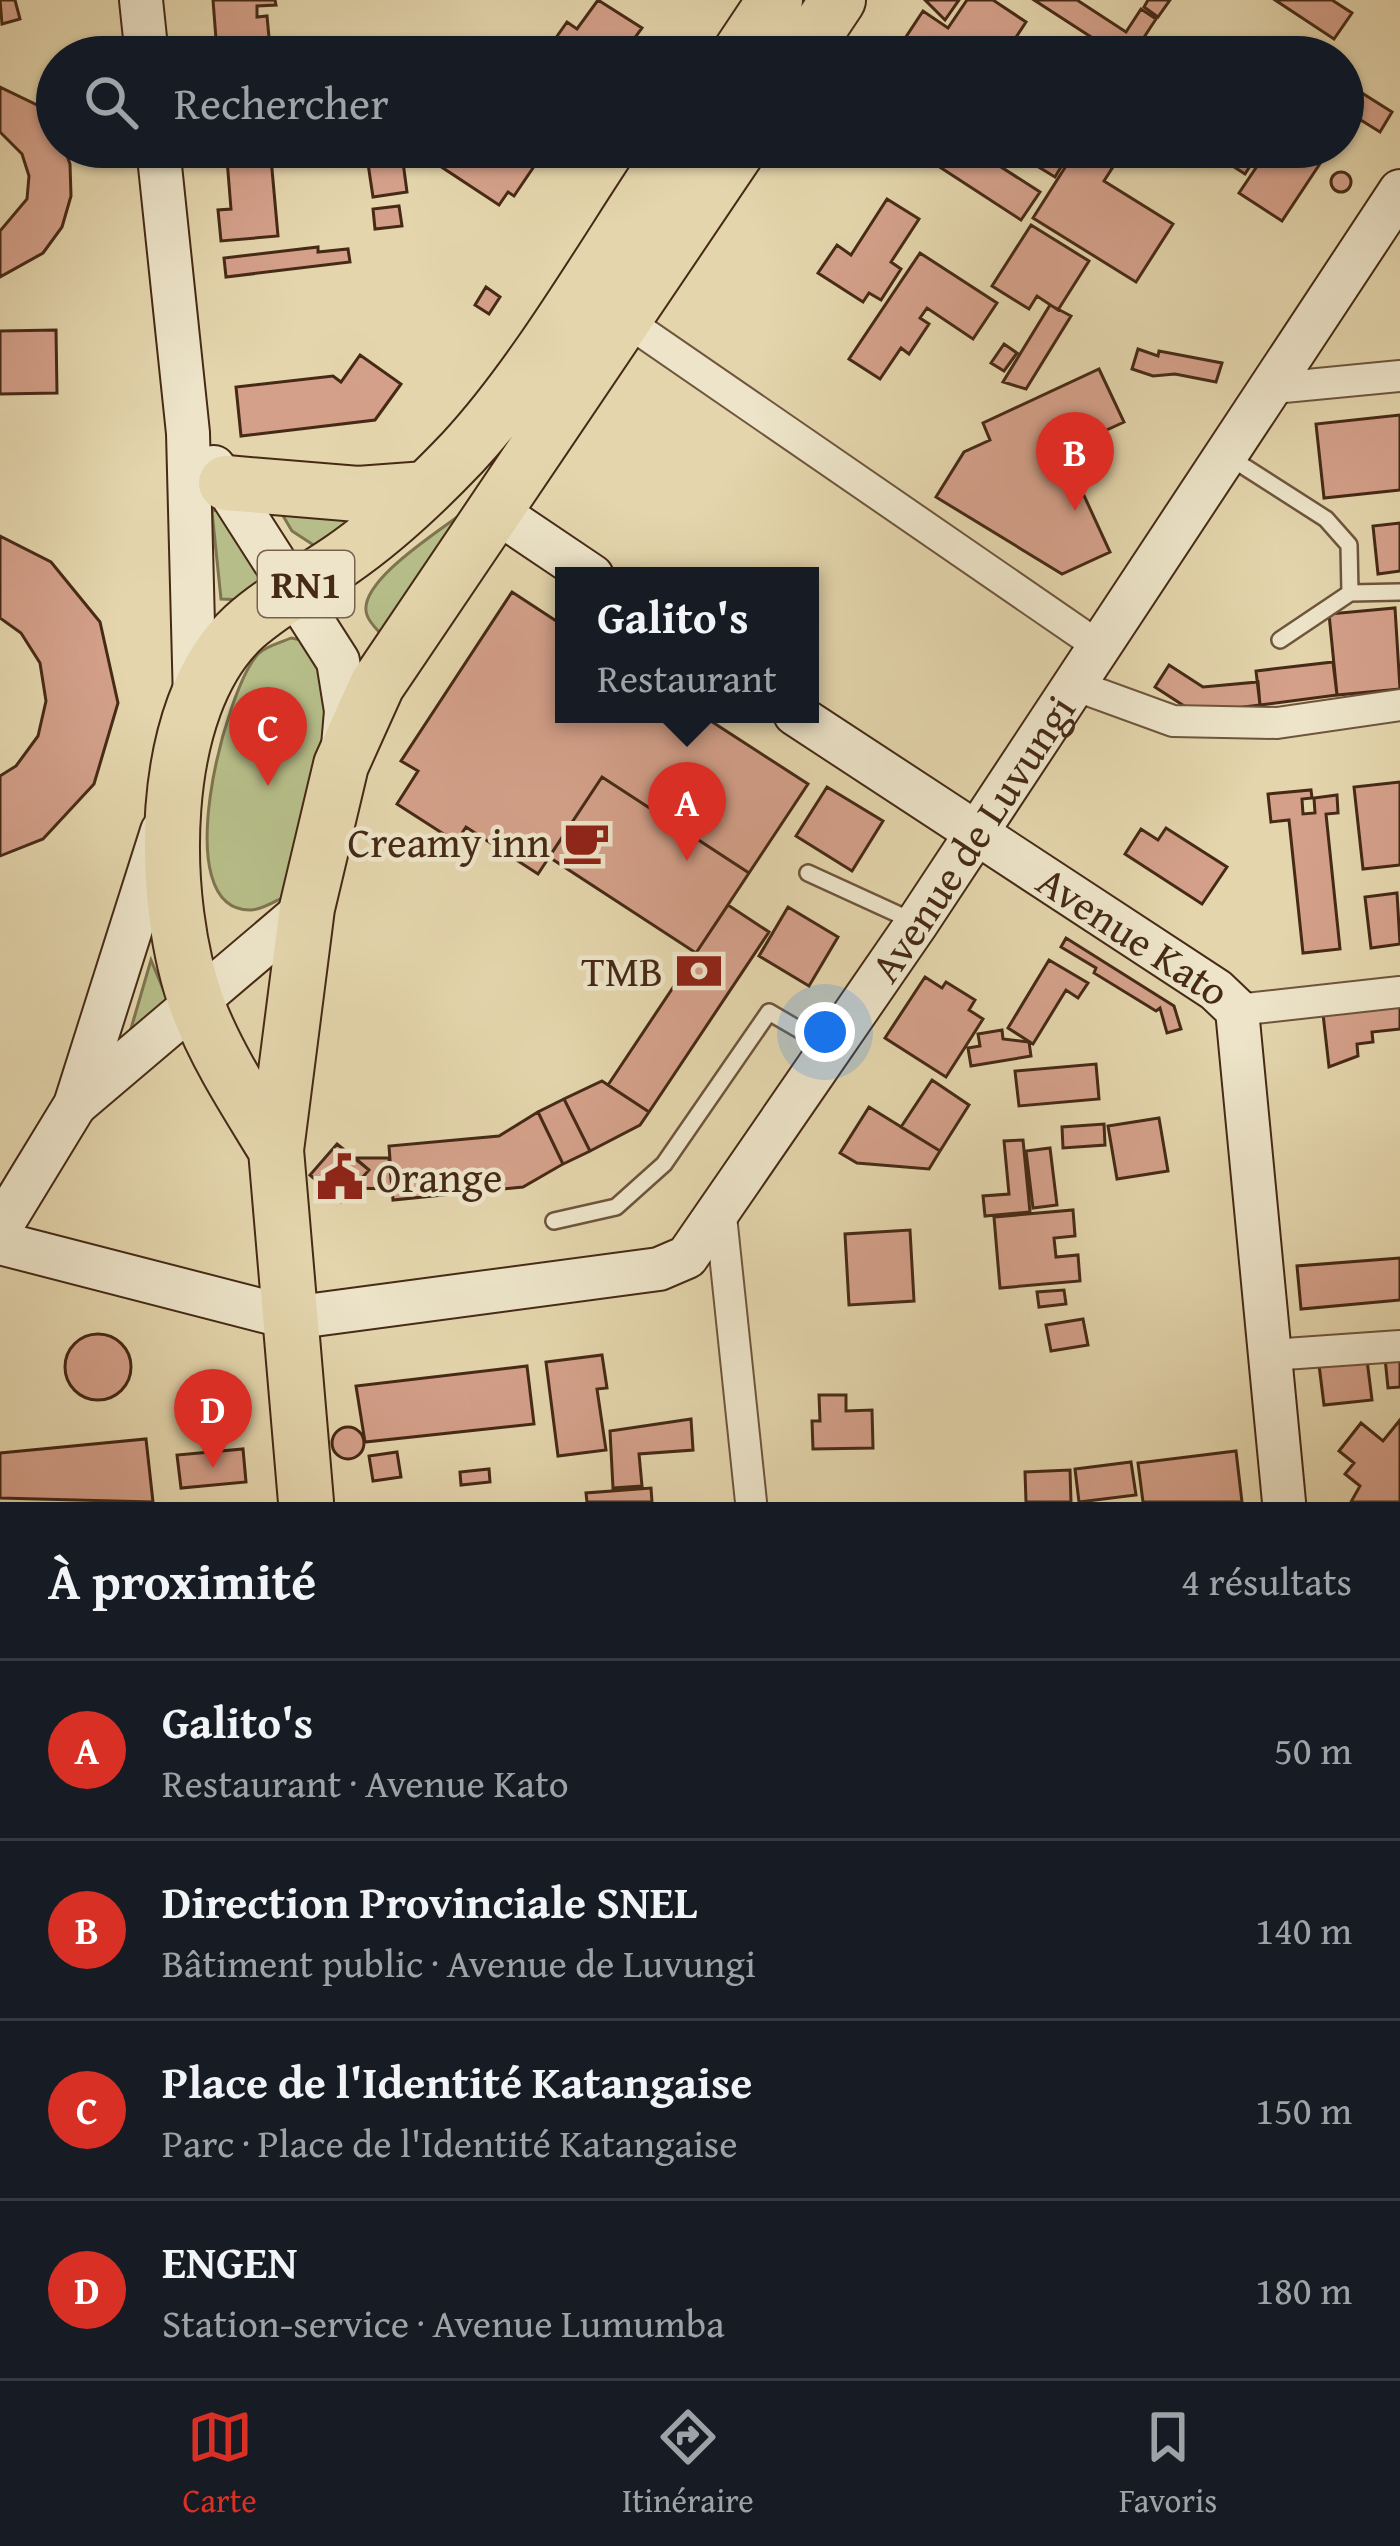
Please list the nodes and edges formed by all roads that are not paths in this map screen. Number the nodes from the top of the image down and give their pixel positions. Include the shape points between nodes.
1 (141, 0) edge
2 (775, 0) edge
3 (838, 0) edge
4 (145, 36) edge
5 (751, 36) edge
6 (814, 36) edge
7 (160, 168) edge
8 (662, 168) edge
9 (726, 168) edge
10 (1400, 191) edge
11 (625, 320) junction
12 (1400, 376) edge
13 (1265, 389) junction
14 (188, 433) junction
15 (1224, 454) junction
16 (226, 483) junction
17 (426, 489) junction
18 (497, 512) junction
19 (579, 567) edge
20 (296, 591) junction
21 (1400, 592) edge
22 (1350, 593) junction
23 (1280, 640) dead end
24 (1100, 647) junction
25 (1074, 685) junction
26 (195, 702) junction
27 (1400, 705) edge
28 (808, 723) edge
29 (341, 765) junction
30 (173, 796) junction
31 (974, 835) junction
32 (808, 873) dead end
33 (307, 908) junction
34 (917, 923) junction
35 (1400, 992) edge
36 (197, 1006) junction
37 (1237, 1010) junction
38 (831, 1048) junction
39 (75, 1105) junction
40 (276, 1150) junction
41 (721, 1216) junction
42 (554, 1220) dead end
43 (0, 1228) edge
44 (0, 1244) edge
45 (291, 1318) junction
46 (1400, 1346) edge
47 (1270, 1355) junction
48 (306, 1502) edge
49 (751, 1502) edge
50 (1284, 1502) edge

1 - 4 street
2 - 5 highway
3 - 6 highway
7 - 14 street
8 - 17 highway, RN1 via 499,409
9 - 11 highway, RN1
10 - 13 street, Avenue de Luvungi
11 - 18 highway, RN1
11 - 24 street
12 - 13 street
13 - 15 street, Avenue de Luvungi
14 - 16 street
14 - 26 street
15 - 22 lane via 1334,527 1349,545
15 - 24 street, Avenue de Luvungi
16 - 17 highway via 314,493
16 - 20 street
17 - 20 highway, RN1
18 - 19 street
18 - 29 highway, RN1 via 377,685
20 - 26 highway, RN1 via 227,645
20 - 29 street via 338,661 346,711
21 - 22 lane
22 - 23 lane
24 - 25 street, Avenue de Luvungi
25 - 27 street via 1173,721 1277,723
25 - 31 street, Avenue de Luvungi
26 - 30 highway, RN1
28 - 31 street, Avenue Kato
29 - 33 highway, RN1
30 - 36 highway, RN1 via 178,911
30 - 39 street
31 - 34 street, Avenue de Luvungi
31 - 37 street, Avenue Kato
32 - 34 lane
33 - 36 street
33 - 40 highway, RN1
34 - 38 street, Avenue de Luvungi
35 - 37 street
36 - 39 street
36 - 40 highway, RN1
37 - 47 street, Avenue Kato
38 - 41 street, Avenue de Luvungi
38 - 42 lane via 769,1012 664,1165 616,1207
39 - 43 street
40 - 45 highway, RN1
41 - 45 street, Avenue de Luvungi via 687,1257 659,1269
41 - 49 street
44 - 45 street, Avenue de Luvungi
45 - 48 highway, RN1
46 - 47 street
47 - 50 street, Avenue Kato

